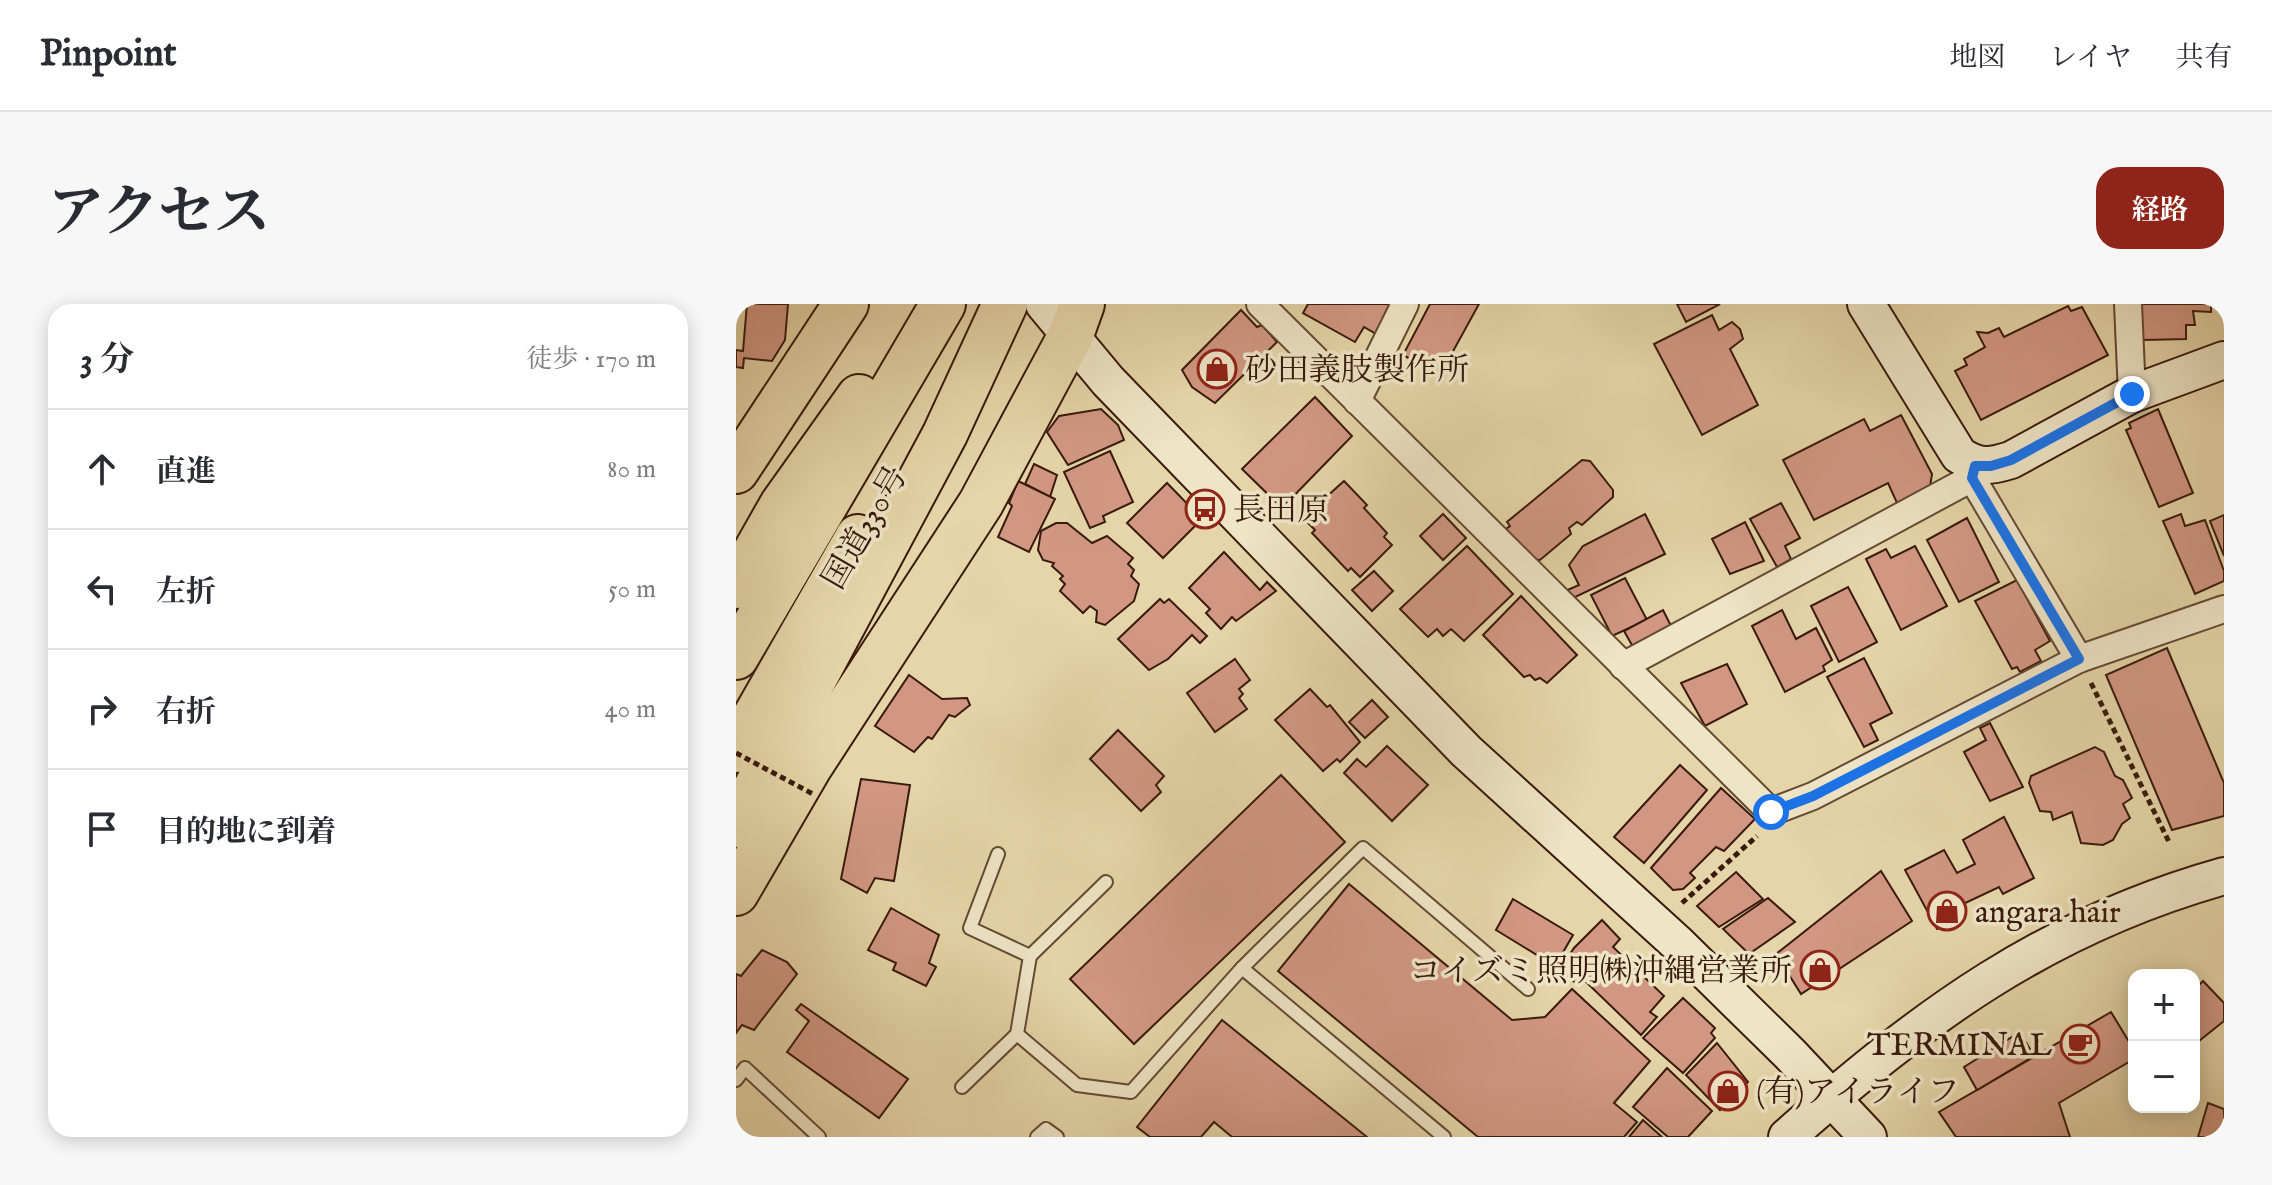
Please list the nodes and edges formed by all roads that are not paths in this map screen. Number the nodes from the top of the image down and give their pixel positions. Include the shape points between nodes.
1 (846, 304) edge
2 (926, 304) edge
3 (943, 304) edge
4 (994, 304) edge
5 (1005, 304) edge
6 (1260, 304) edge
7 (1405, 304) edge
8 (1866, 304) edge
9 (2128, 304) edge
10 (1064, 315) edge
11 (2224, 360) edge
12 (2132, 394) junction
13 (1357, 401) junction
14 (736, 471) edge
15 (1974, 472) junction
16 (736, 586) edge
17 (2224, 609) edge
18 (736, 657) edge
19 (2079, 659) junction
20 (1623, 666) junction
21 (736, 752) edge
22 (736, 825) edge
23 (998, 854) dead end
24 (2224, 876) edge
25 (1106, 882) dead end
26 (736, 893) edge
27 (1030, 956) junction
28 (1242, 968) junction
29 (1528, 989) dead end
30 (1017, 1034) junction
31 (736, 1080) edge
32 (962, 1087) dead end
33 (1832, 1097) junction
34 (819, 1137) edge
35 (1037, 1137) edge
36 (1057, 1137) edge
37 (1444, 1137) edge
38 (1787, 1137) edge
39 (1868, 1137) edge

1 - 14 highway
2 - 16 highway via 782,505
3 - 18 highway, 国道330号
4 - 21 highway, 国道330号
5 - 22 highway via 945,434
6 - 13 street
7 - 13 street
8 - 15 street
9 - 12 street
10 - 26 highway via 969,524 810,766
10 - 33 street via 1119,392 1456,741 1677,943
11 - 12 street
12 - 15 street via 2011,460
13 - 20 street
15 - 19 street
15 - 20 street
17 - 19 street
19 - 20 street via 1813,796 1771,812
23 - 27 lane via 970,928
24 - 33 street via 2092,923 2017,962 1911,1031
25 - 27 lane
27 - 30 lane
28 - 29 lane via 1363,848
28 - 30 lane via 1131,1092 1077,1085
28 - 37 lane
30 - 32 lane
31 - 34 lane via 745,1068
33 - 38 street
33 - 39 street
35 - 36 lane via 1046,1129

